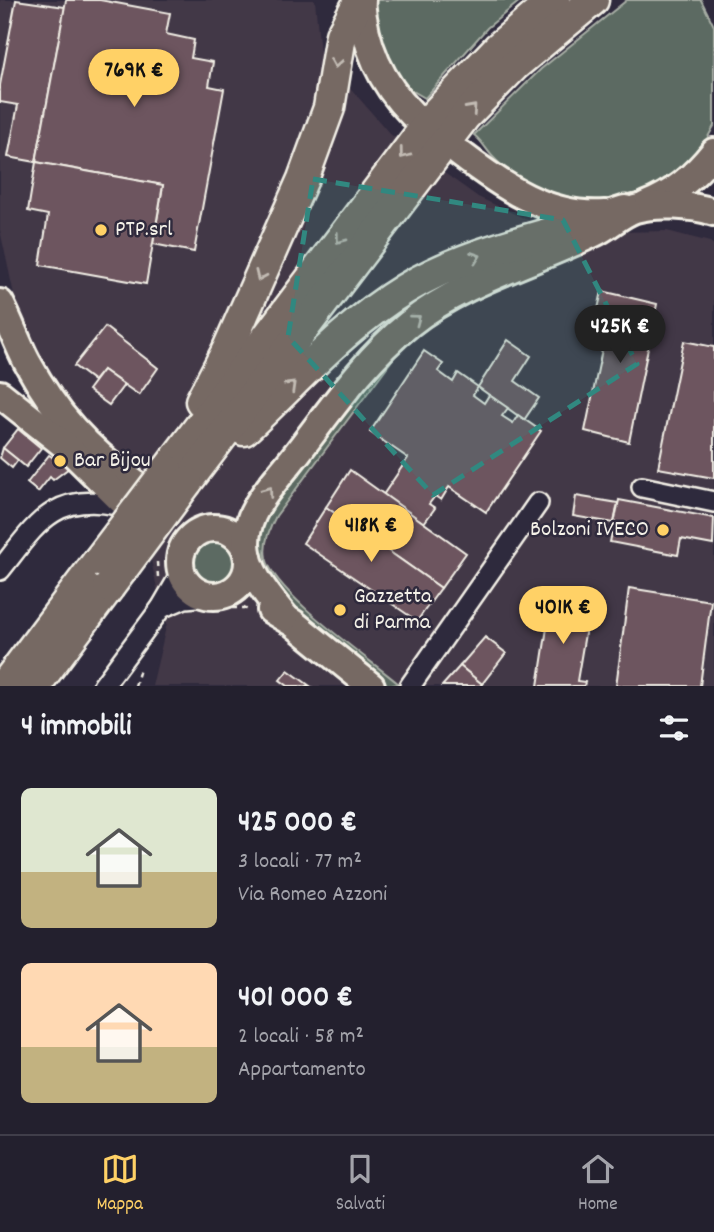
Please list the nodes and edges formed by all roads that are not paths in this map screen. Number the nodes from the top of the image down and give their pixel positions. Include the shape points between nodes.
1 (361, 0) edge
2 (554, 0) edge
3 (593, 0) edge
4 (412, 114) dead end
5 (714, 152) edge
6 (459, 153) dead end
7 (630, 210) junction
8 (714, 212) edge
9 (0, 303) edge
10 (0, 394) edge
11 (82, 461) junction
12 (177, 476) junction
13 (642, 487) dead end
14 (124, 496) junction
15 (714, 502) edge
16 (76, 503) junction
17 (538, 503) dead end
18 (184, 518) dead end
19 (213, 528) junction
20 (160, 550) road end
21 (247, 554) junction
22 (0, 570) edge
23 (182, 572) junction
24 (104, 574) junction
25 (215, 600) junction
26 (160, 608) junction
27 (285, 617) junction
28 (4, 686) edge
29 (35, 686) edge
30 (103, 686) edge
31 (371, 686) edge
32 (410, 686) edge

1 - 4 main road via 373,58 387,85
1 -> 12 highway via 341,36 329,108 303,178 226,351
2 -> 12 highway via 485,61 430,120
12 -> 3 highway via 465,116 522,59
5 - 7 main road via 674,191
6 - 7 main road via 499,183 542,205 579,214
7 - 8 main road via 685,206
12 -> 7 highway via 404,290 475,257
21 -> 7 main road via 248,526 262,499 339,400 402,330 468,288 595,233
9 - 14 main road via 27,362 56,408
10 - 11 main road
11 - 14 main road
11 - 16 street via 86,478
12 - 24 highway, bridge
13 - 15 street
14 - 16 street
16 - 22 street via 41,520
17 - 32 street
18 - 19 main road
19 - 21 main road via 234,535
19 - 23 main road via 196,533 185,545
20 - 23 main road
21 - 25 main road via 242,581
21 - 27 main road
23 - 25 main road via 194,589
23 - 26 street
24 - 28 highway
24 - 29 highway
25 - 26 street via 185,598
25 - 27 main road via 250,599
26 - 30 street
27 - 31 main road

